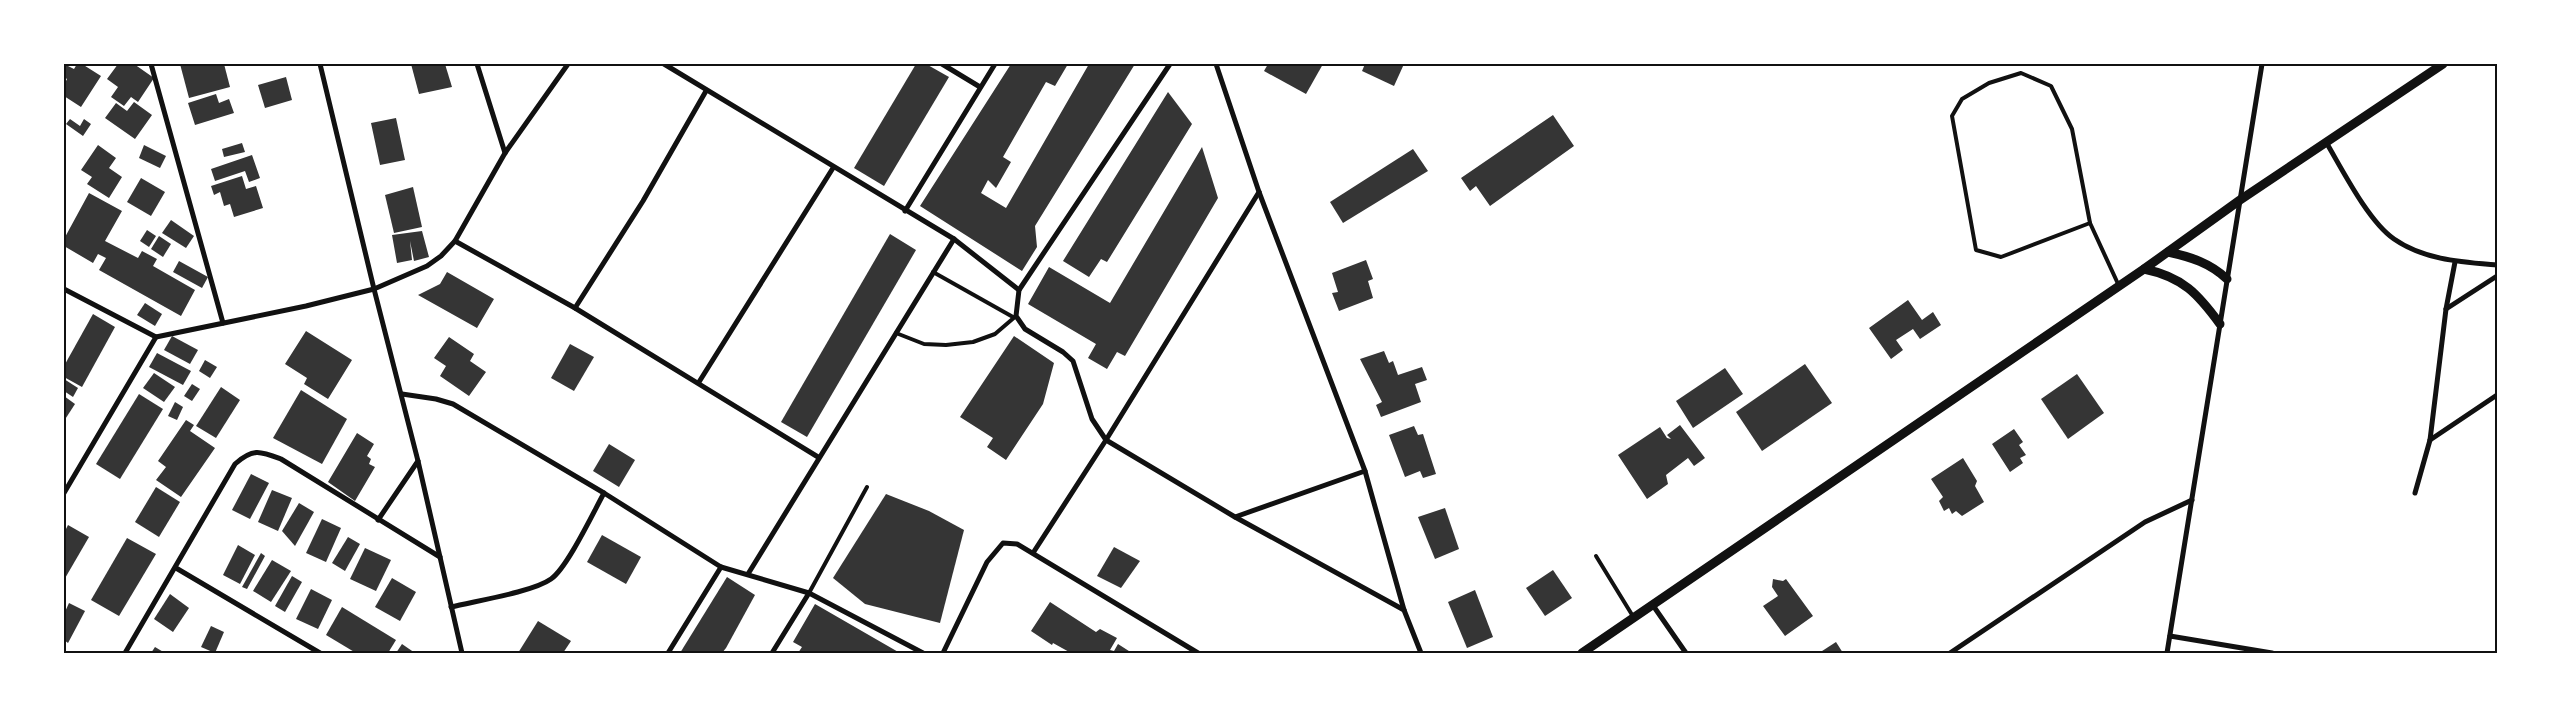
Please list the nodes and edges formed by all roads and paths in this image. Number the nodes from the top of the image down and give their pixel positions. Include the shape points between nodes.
1 (151, 64) edge
2 (320, 64) edge
3 (477, 64) edge
4 (568, 64) edge
5 (664, 64) edge
6 (942, 64) edge
7 (995, 64) edge
8 (1170, 64) edge
9 (1216, 64) edge
10 (2262, 64) edge
11 (2443, 64) edge
12 (980, 87) junction
13 (706, 91) junction
14 (2326, 141) junction
15 (505, 153) junction
16 (833, 168) junction
17 (1259, 192) junction
18 (2240, 200) junction
19 (905, 211) junction
20 (2090, 223) junction
21 (954, 240) junction
22 (455, 241) junction
23 (2168, 252) junction
24 (2455, 262) junction
25 (2497, 265) edge
26 (2144, 269) junction
27 (933, 272) junction
28 (2497, 276) edge
29 (2228, 279) junction
30 (2119, 286) junction
31 (64, 289) edge
32 (374, 289) junction
33 (1019, 290) junction
34 (575, 308) junction
35 (2446, 309) junction
36 (1015, 316) junction
37 (223, 323) junction
38 (2220, 324) junction
39 (896, 333) junction
40 (156, 337) junction
41 (699, 382) junction
42 (402, 394) junction
43 (2497, 395) edge
44 (1106, 440) junction
45 (2430, 440) junction
46 (818, 457) junction
47 (418, 461) junction
48 (1365, 471) junction
49 (867, 487) dead end
50 (64, 493) edge
51 (2415, 493) dead end
52 (604, 494) junction
53 (2192, 500) junction
54 (1235, 517) junction
55 (378, 520) junction
56 (1032, 553) junction
57 (1596, 556) dead end
58 (440, 557) junction
59 (721, 567) junction
60 (176, 568) junction
61 (748, 574) junction
62 (809, 592) junction
63 (1652, 604) junction
64 (451, 607) junction
65 (1404, 610) junction
66 (1634, 618) junction
67 (2170, 636) junction
68 (125, 653) edge
69 (320, 653) edge
70 (462, 653) edge
71 (668, 653) edge
72 (772, 653) edge
73 (923, 653) edge
74 (943, 653) edge
75 (1198, 653) edge
76 (1421, 653) edge
77 (1582, 653) edge
78 (1686, 653) edge
79 (1950, 653) edge
80 (2167, 653) edge
81 (2272, 653) edge

1 - 37 street
2 - 32 street
3 - 15 street
4 - 15 street
5 - 13 street
6 - 12 street
7 - 12 street
8 - 33 street
9 - 17 street
10 - 18 street
11 - 14 street
12 - 19 street
13 - 16 street
13 - 34 street via 643,201
14 - 18 street
14 - 24 street via 2377,221 2394,238 2416,250
15 - 22 street
16 - 19 street
16 - 41 street
17 - 44 street
17 - 48 street
18 - 23 street
18 - 29 street
19 - 21 street
20 - 20 lane via 2072,128 2051,86 2021,73 1989,83 1962,99 1952,116 1976,250 2001,257
20 - 30 lane
21 - 27 street
21 - 33 street
22 - 32 street via 427,266
22 - 34 street
23 - 26 street
23 - 29 street via 2203,262
24 - 25 street
24 - 35 street
26 - 30 street
26 - 38 street via 2165,273 2186,285 2202,299
27 - 36 lane
27 - 39 street
28 - 35 street
29 - 38 street
30 - 63 street
31 - 40 street
32 - 37 street
32 - 42 street
33 - 36 street
34 - 41 street
35 - 45 street
36 - 39 lane via 995,334 973,342 924,344
36 - 44 street via 1025,329 1073,361 1092,419
37 - 40 street
38 - 53 street
39 - 46 street
40 - 50 street
41 - 46 street
42 - 47 street
42 - 52 street via 454,404
43 - 45 street
44 - 54 street
44 - 56 street
45 - 51 street
46 - 61 street
47 - 55 street
47 - 58 street
48 - 54 street
48 - 65 street
49 - 62 lane
52 - 59 street
52 - 64 street via 553,578 539,585
53 - 67 street
53 - 79 street via 2145,522
54 - 65 street
55 - 58 street
55 - 60 street via 281,459 258,452 248,453 236,464
56 - 74 street via 1017,544 1003,543 994,552
56 - 75 street
57 - 66 lane
58 - 64 street
59 - 61 street
59 - 71 street
60 - 68 street
60 - 69 street
61 - 62 street
62 - 72 street
62 - 73 street
63 - 66 street
63 - 78 street
64 - 70 street
65 - 76 street
66 - 77 street
67 - 80 street
67 - 81 street

